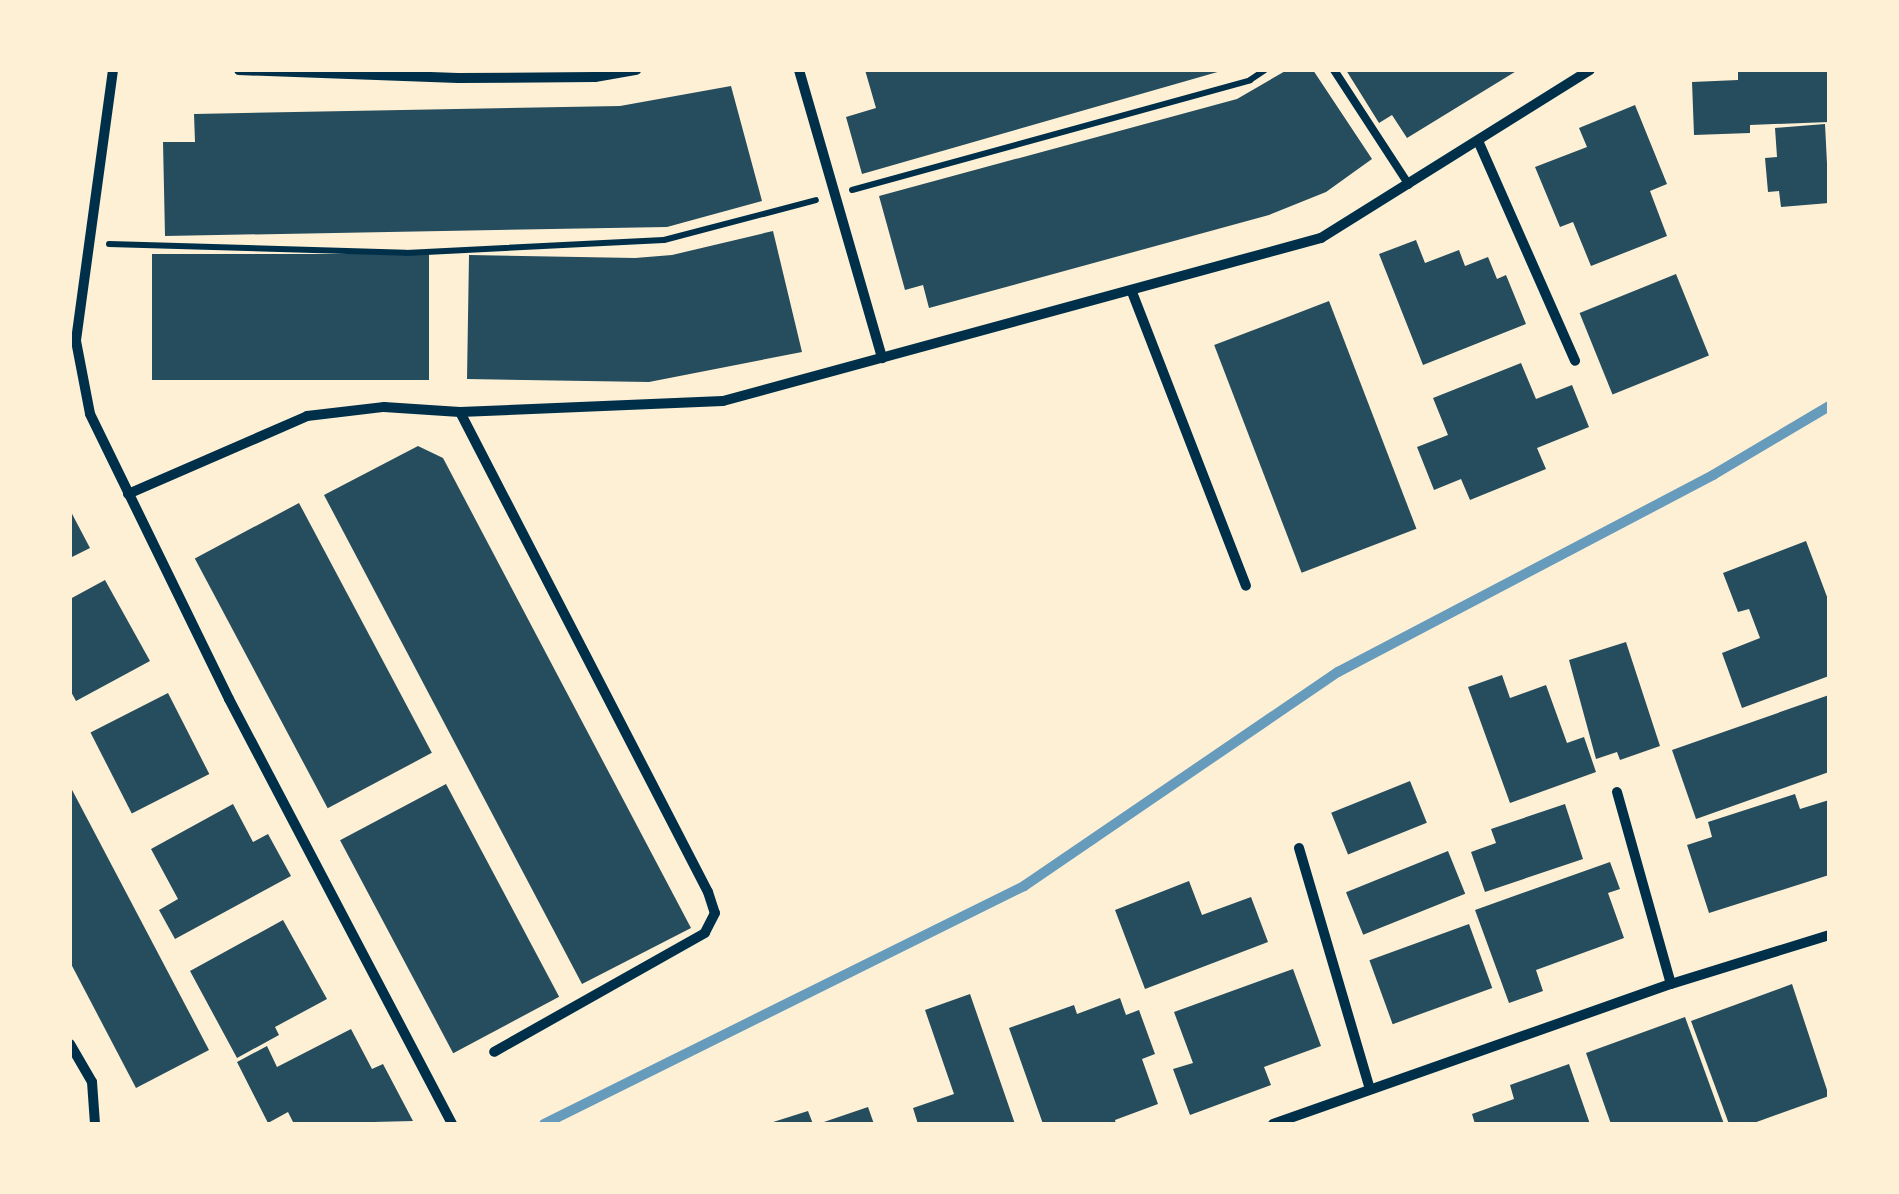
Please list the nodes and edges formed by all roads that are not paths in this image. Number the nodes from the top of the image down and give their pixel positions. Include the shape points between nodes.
1 (112, 70) edge
2 (239, 70) edge
3 (636, 70) edge
4 (799, 70) edge
5 (1334, 70) edge
6 (1590, 70) edge
7 (1479, 143) junction
8 (1409, 186) junction
9 (1132, 292) junction
10 (75, 304) edge
11 (882, 358) junction
12 (1575, 362) dead end
13 (460, 412) junction
14 (128, 494) junction
15 (1246, 586) dead end
16 (1617, 792) dead end
17 (1299, 848) dead end
18 (1829, 936) edge
19 (1671, 984) junction
20 (70, 1044) edge
21 (494, 1052) dead end
22 (1370, 1089) junction
23 (95, 1124) edge
24 (452, 1124) edge
25 (1274, 1124) edge

1 - 10 street
2 - 3 street via 458,78 595,77
4 - 11 street
5 - 8 lane
6 - 7 street
7 - 8 street
7 - 12 street
8 - 9 street via 1321,238
9 - 11 street
9 - 15 street
10 - 14 street via 90,414
11 - 13 street via 723,401
13 - 14 street via 384,407 307,416
13 - 21 street via 715,913 705,933
14 - 24 street
16 - 19 street
17 - 22 street
18 - 19 street
19 - 22 street
20 - 23 street via 92,1082
22 - 25 street

